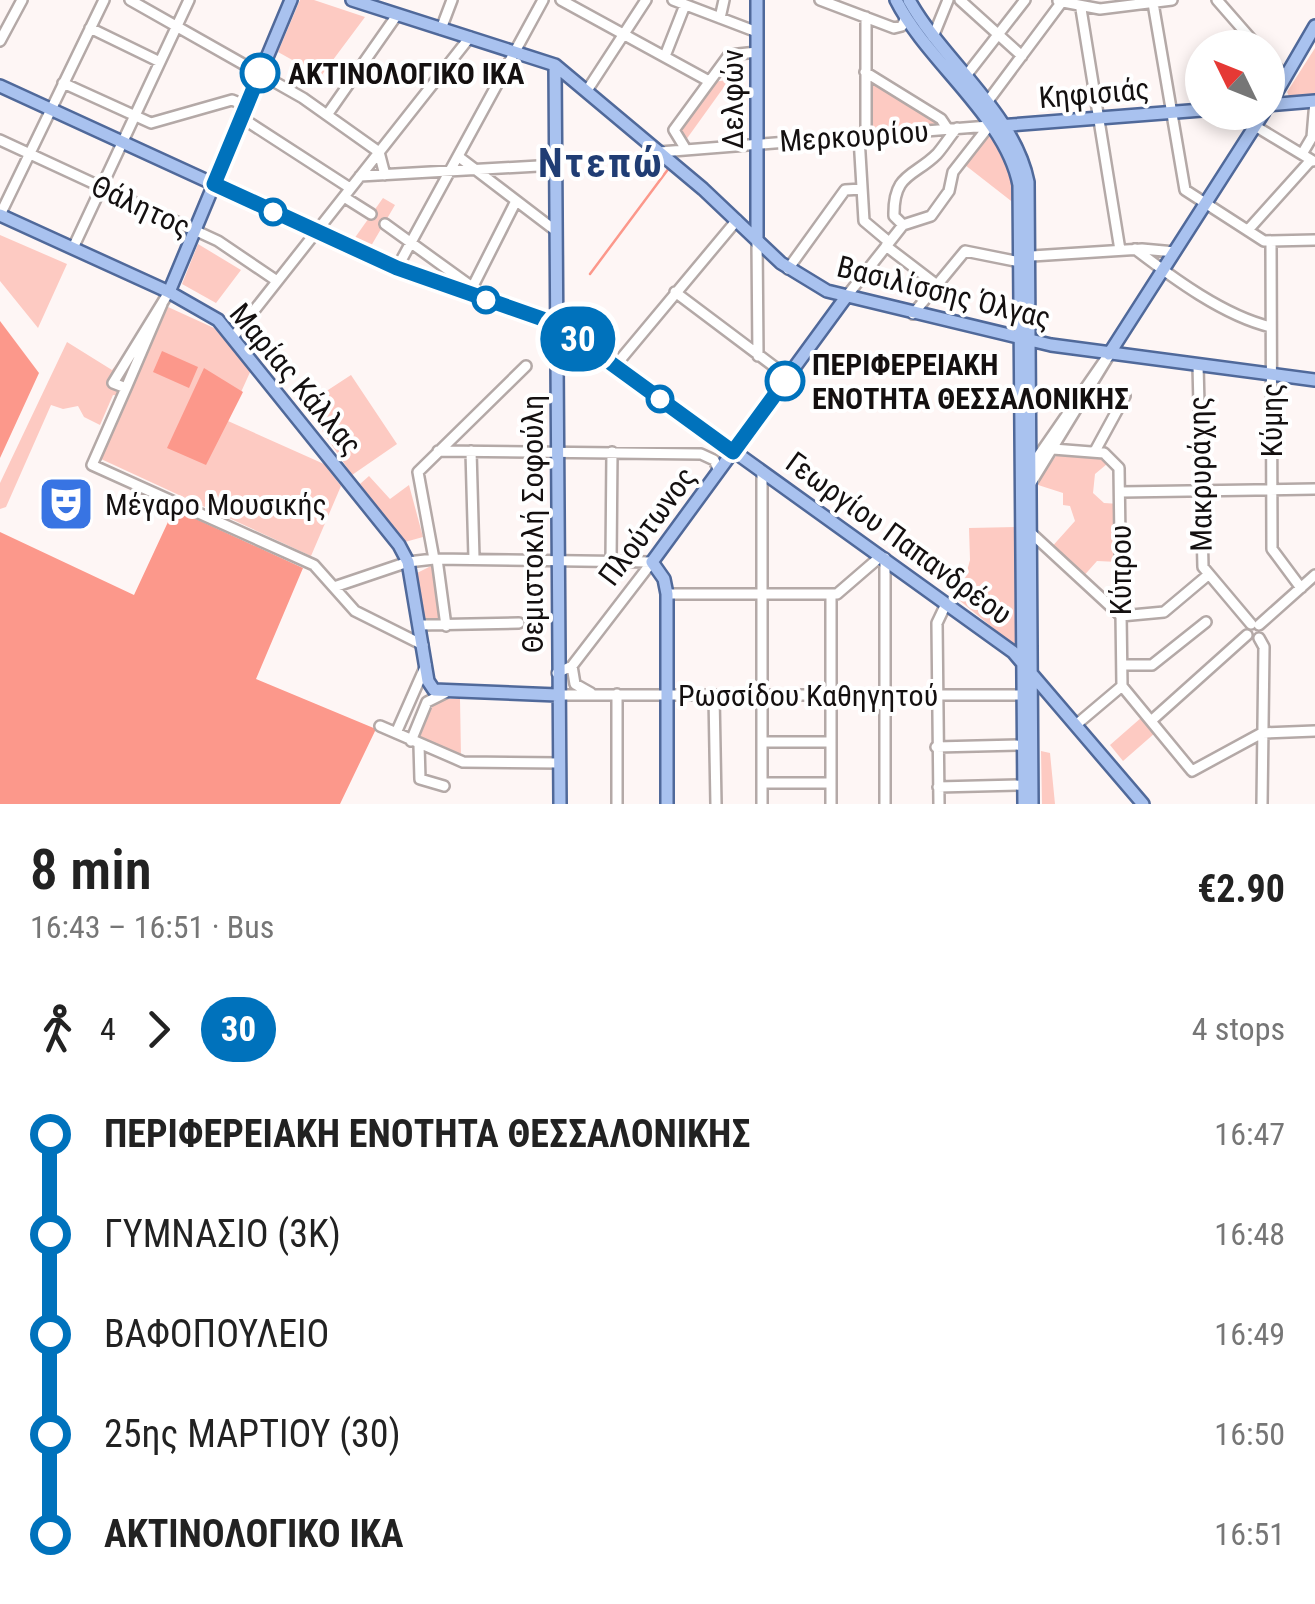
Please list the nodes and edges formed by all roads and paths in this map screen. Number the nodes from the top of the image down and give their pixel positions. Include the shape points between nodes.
1 (22, 0) edge
2 (104, 0) edge
3 (130, 0) edge
4 (189, 0) edge
5 (291, 0) edge
6 (352, 0) edge
7 (452, 0) edge
8 (543, 0) edge
9 (560, 0) edge
10 (646, 0) edge
11 (672, 0) edge
12 (724, 0) edge
13 (756, 0) edge
14 (821, 0) edge
15 (896, 0) edge
16 (909, 0) edge
17 (948, 0) edge
18 (960, 0) edge
19 (1024, 0) edge
20 (1172, 0) edge
21 (1216, 0) edge
22 (1059, 1) edge
23 (1153, 3) junction
24 (685, 5) junction
25 (851, 5) edge
26 (1100, 5) edge
27 (389, 8) edge
28 (1081, 9) junction
29 (866, 17) junction
30 (906, 17) junction
31 (720, 18) junction
32 (176, 26) junction
33 (1315, 26) edge
34 (90, 28) junction
35 (441, 28) junction
36 (1243, 30) edge
37 (757, 32) junction
38 (624, 34) junction
39 (998, 35) junction
40 (470, 37) junction
41 (933, 37) junction
42 (0, 41) edge
43 (1315, 41) edge
44 (518, 50) junction
45 (757, 52) junction
46 (665, 56) junction
47 (1022, 56) junction
48 (160, 62) junction
49 (555, 65) junction
50 (865, 72) junction
51 (260, 73) junction
52 (1285, 74) edge
53 (965, 77) junction
54 (708, 80) junction
55 (1285, 82) edge
56 (63, 83) junction
57 (0, 86) edge
58 (588, 88) junction
59 (1315, 101) edge
60 (1285, 105) edge
61 (982, 107) junction
62 (50, 109) junction
63 (1185, 111) edge
64 (244, 112) junction
65 (1171, 112) junction
66 (326, 115) junction
67 (134, 116) junction
68 (1100, 118) junction
69 (995, 126) junction
70 (958, 128) junction
71 (1252, 130) edge
72 (1262, 130) edge
73 (863, 136) junction
74 (0, 140) edge
75 (122, 142) junction
76 (757, 143) junction
77 (685, 148) junction
78 (379, 152) junction
79 (660, 152) junction
80 (29, 154) junction
81 (458, 157) junction
82 (935, 157) junction
83 (1309, 159) edge
84 (556, 164) junction
85 (475, 170) junction
86 (451, 171) junction
87 (953, 172) junction
88 (384, 175) junction
89 (360, 176) junction
90 (214, 184) junction
91 (101, 188) junction
92 (862, 190) junction
93 (347, 193) junction
94 (757, 197) junction
95 (516, 200) junction
96 (1205, 204) junction
97 (371, 214) dead end
98 (0, 215) edge
99 (737, 220) junction
100 (384, 224) dead end
101 (902, 225) junction
102 (195, 230) junction
103 (556, 230) junction
104 (1248, 230) junction
105 (316, 232) junction
106 (758, 240) junction
107 (1315, 240) edge
108 (889, 242) junction
109 (1271, 242) junction
110 (410, 243) junction
111 (73, 248) junction
112 (1135, 249) junction
113 (1120, 250) junction
114 (1174, 252) junction
115 (1026, 259) junction
116 (397, 268) junction
117 (788, 269) junction
118 (1163, 270) junction
119 (277, 281) junction
120 (937, 285) junction
121 (470, 291) junction
122 (169, 292) junction
123 (675, 292) junction
124 (846, 298) junction
125 (162, 304) junction
126 (914, 314) junction
127 (557, 324) junction
128 (1271, 327) junction
129 (234, 336) junction
130 (1025, 339) junction
131 (1109, 354) junction
132 (758, 356) junction
133 (526, 366) dead end
134 (615, 366) junction
135 (1198, 366) junction
136 (1270, 374) junction
137 (788, 377) junction
138 (1315, 380) edge
139 (126, 388) junction
140 (1126, 396) dead end
141 (711, 436) junction
142 (1053, 449) junction
143 (438, 451) junction
144 (557, 451) junction
145 (471, 452) junction
146 (612, 452) junction
147 (733, 452) junction
148 (1095, 452) junction
149 (701, 454) junction
150 (1031, 467) junction
151 (719, 470) junction
152 (762, 471) junction
153 (1025, 482) junction
154 (1271, 488) junction
155 (1315, 489) edge
156 (1201, 490) junction
157 (1121, 492) junction
158 (1031, 533) junction
159 (883, 557) junction
160 (474, 558) junction
161 (436, 559) junction
162 (557, 559) junction
163 (611, 560) junction
164 (408, 562) junction
165 (652, 562) junction
166 (1208, 575) junction
167 (1315, 575) edge
168 (334, 587) junction
169 (1300, 588) junction
170 (667, 594) junction
171 (831, 594) junction
172 (762, 596) junction
173 (946, 604) junction
174 (1120, 616) junction
175 (1206, 622) dead end
176 (519, 623) dead end
177 (419, 625) junction
178 (1255, 625) junction
179 (446, 626) junction
180 (1247, 636) junction
181 (1259, 638) junction
182 (423, 645) junction
183 (1021, 658) junction
184 (426, 665) junction
185 (1122, 665) junction
186 (572, 666) junction
187 (1031, 669) junction
188 (557, 673) junction
189 (1122, 686) junction
190 (444, 693) junction
191 (594, 694) junction
192 (617, 694) junction
193 (668, 694) junction
194 (714, 694) junction
195 (762, 694) junction
196 (831, 694) junction
197 (557, 695) junction
198 (885, 695) junction
199 (937, 695) junction
200 (1022, 695) junction
201 (1151, 721) junction
202 (1077, 724) junction
203 (380, 726) dead end
204 (1315, 731) edge
205 (1262, 732) junction
206 (396, 733) junction
207 (762, 742) junction
208 (831, 742) junction
209 (415, 743) junction
210 (1023, 745) junction
211 (936, 748) junction
212 (560, 763) junction
213 (762, 783) junction
214 (831, 783) junction
215 (444, 786) dead end
216 (1024, 786) junction
217 (938, 787) junction
218 (560, 804) edge
219 (618, 804) edge
220 (667, 804) edge
221 (716, 804) edge
222 (762, 804) edge
223 (831, 804) edge
224 (885, 804) edge
225 (939, 804) edge
226 (1024, 804) edge
227 (1032, 804) edge
228 (1143, 804) edge
229 (1262, 804) edge

1 - 42 street
2 - 34 street
3 - 32 street
4 - 32 street
5 - 51 main road
6 - 27 main road, Βασιλίσσης Όλγας
7 - 35 street
8 - 44 street
9 - 38 street
10 - 38 street
11 - 24 street
12 - 31 street
13 - 37 main road, Δελφών
14 - 25 street
15 - 30 main road
16 - 41 main road
17 - 41 street
18 - 39 street
19 - 39 street
20 - 23 street
21 - 36 street
22 - 28 street
22 - 47 street
23 - 26 street
23 - 65 street
24 - 31 street
24 - 46 street
25 - 29 street
26 - 28 street
27 - 35 main road, Βασιλίσσης Όλγας
27 - 66 street
28 - 68 street
29 - 30 street via 897,28
29 - 50 street
30 - 61 main road
31 - 37 street
32 - 48 street
32 - 51 street
33 - 52 main road
34 - 48 street
34 - 56 street
35 - 40 main road, Βασιλίσσης Όλγας
37 - 45 main road, Δελφών
38 - 46 street
38 - 58 street
39 - 47 street
39 - 53 street
40 - 44 main road, Βασιλίσσης Όλγας
40 - 78 street
41 - 53 main road
43 - 55 main road
44 - 49 main road, Βασιλίσσης Όλγας
44 - 81 street
45 - 54 street via 729,54
45 - 76 main road, Δελφών
46 - 54 street
47 - 61 street
48 - 67 street
49 - 58 main road, Βασιλίσσης Όλγας
49 - 84 main road, Θεμιστοκλή Σοφούλη
50 - 70 street
50 - 73 street
51 - 64 main road
51 - 66 street
53 - 61 main road
54 - 77 street via 674,130
56 - 62 street
56 - 67 street
57 - 62 main road, Γεωργίου Παπανδρέου
58 - 79 main road, Βασιλίσσης Όλγας
59 - 60 main road
59 - 83 street
61 - 69 main road
61 - 70 main road
62 - 75 main road, Γεωργίου Παπανδρέου
62 - 80 street
63 - 65 main road, Κηφισιάς
64 - 67 street via 229,101 156,123
64 - 90 main road
64 - 93 street
65 - 68 main road, Κηφισιάς
65 - 96 street via 1184,186
66 - 78 street
67 - 75 street
68 - 69 main road, Κηφισιάς
68 - 113 street
69 - 70 street, Μερκουρίου
69 - 87 street, Πλούτωνος
69 - 115 main road via 1026,174
70 - 73 street, Μερκουρίου
70 - 82 street
71 - 96 main road
72 - 83 street
73 - 76 street, Μερκουρίου
73 - 92 street
74 - 80 street, Θάλητος
75 - 90 main road, Γεωργίου Παπανδρέου
75 - 91 street
76 - 77 street, Μερκουρίου
76 - 94 main road, Δελφών
77 - 79 street, Μερκουρίου
78 - 88 street
78 - 89 street
79 - 99 main road, Βασιλίσσης Όλγας
80 - 91 street, Θάλητος
80 - 98 street
81 - 85 street
81 - 86 street
82 - 87 street
82 - 101 street via 915,167 895,195 894,216
83 - 104 street
84 - 85 street
84 - 103 main road, Θεμιστοκλή Σοφούλη
85 - 86 street
85 - 95 street
86 - 88 street
86 - 110 street
87 - 101 street, Πλούτωνος via 950,191 930,217
88 - 89 street
89 - 93 street
90 - 102 main road
90 - 105 main road, Γεωργίου Παπανδρέου
91 - 102 street, Θάλητος
91 - 111 street
92 - 108 street via 864,218
92 - 117 street via 845,190
93 - 97 street
93 - 105 street
94 - 99 main road
94 - 106 main road, Δελφών
95 - 103 street
95 - 121 street
96 - 104 street
96 - 114 main road
98 - 111 main road, Μαρίας Κάλλας
99 - 106 main road, Βασιλίσσης Όλγας
99 - 123 street
100 - 110 street
101 - 108 street, Πλούτωνος
102 - 119 street, Θάλητος
102 - 122 main road
103 - 127 main road, Θεμιστοκλή Σοφούλη
104 - 109 street
105 - 116 main road, Γεωργίου Παπανδρέου
105 - 119 street
106 - 117 main road, Βασιλίσσης Όλγας
106 - 132 street
107 - 109 street
108 - 120 street
108 - 124 street, Πλούτωνος
109 - 128 street, Κύμης
110 - 116 street
110 - 121 street
111 - 122 main road, Μαρίας Κάλλας
112 - 113 street
112 - 114 street
112 - 118 street
113 - 115 street
114 - 118 main road
115 - 120 street via 967,250
115 - 130 main road
116 - 121 main road, Γεωργίου Παπανδρέου
117 - 124 main road, Βασιλίσσης Όλγας
118 - 128 street
118 - 131 main road
119 - 129 street
120 - 126 street
121 - 127 main road, Γεωργίου Παπανδρέου
122 - 125 street
122 - 129 main road, Μαρίας Κάλλας via 211,314
123 - 132 street
123 - 134 street
124 - 126 main road, Βασιλίσσης Όλγας
124 - 137 main road, Πλούτωνος
125 - 139 street
125 - 139 street via 117,370 113,383
126 - 130 main road, Βασιλίσσης Όλγας
127 - 134 main road, Γεωργίου Παπανδρέου
127 - 144 main road, Θεμιστοκλή Σοφούλη
128 - 136 street, Κύμης
129 - 164 main road, Μαρίας Κάλλας
130 - 131 main road, Βασιλίσσης Όλγας
130 - 150 main road
130 - 153 main road
131 - 135 main road, Βασιλίσσης Όλγας
131 - 142 street
131 - 150 street
132 - 137 street
133 - 143 street
134 - 141 main road, Γεωργίου Παπανδρέου
135 - 136 main road, Βασιλίσσης Όλγας
135 - 156 street, Μακρυράχης
136 - 138 main road, Βασιλίσσης Όλγας
136 - 154 street, Κύμης
137 - 147 main road, Πλούτωνος
139 - 168 street via 92,465 314,565
140 - 148 street
141 - 147 main road, Γεωργίου Παπανδρέου
141 - 149 street
142 - 148 street
142 - 153 street
143 - 145 street
143 - 161 street via 417,476
144 - 145 street
144 - 146 street
144 - 162 main road, Θεμιστοκλή Σοφούλη
145 - 160 street
146 - 149 street
146 - 163 street
147 - 151 main road, Πλούτωνος
147 - 152 main road, Γεωργίου Παπανδρέου
148 - 157 street, Κύπρου via 1119,468
149 - 151 street
150 - 153 main road
151 - 165 main road, Πλούτωνος
152 - 159 main road, Γεωργίου Παπανδρέου
152 - 172 street
153 - 158 main road
153 - 183 main road
154 - 155 street
154 - 156 street
154 - 169 street, Κύμης via 1272,552
156 - 157 street
156 - 166 street, Μακρυράχης
157 - 174 street, Κύπρου
158 - 174 street
158 - 187 main road
159 - 171 street
159 - 173 main road, Γεωργίου Παπανδρέου
159 - 198 street
160 - 161 street
160 - 162 street
161 - 164 street
161 - 179 street
162 - 163 street
162 - 188 main road, Θεμιστοκλή Σοφούλη
163 - 165 street
164 - 168 street
164 - 177 main road, Μαρίας Κάλλας
165 - 170 main road
165 - 186 street, Πλούτωνος
166 - 174 street via 1164,612
166 - 178 street, Μακρυράχης
167 - 169 street
168 - 182 street via 355,611
169 - 178 street
170 - 172 street
170 - 193 main road
171 - 172 street
171 - 196 street
172 - 195 street
173 - 183 main road, Γεωργίου Παπανδρέου
173 - 199 street via 937,624
174 - 185 street, Κύπρου
175 - 185 street via 1152,664
176 - 179 street
177 - 179 street
177 - 182 main road, Μαρίας Κάλλας
178 - 180 street
178 - 181 street
180 - 181 street
180 - 201 street
181 - 205 street
182 - 184 main road, Μαρίας Κάλλας
183 - 187 main road, Γεωργίου Παπανδρέου
183 - 200 main road
184 - 190 main road, Μαρίας Κάλλας via 430,686
184 - 206 street
185 - 189 street, Κύπρου
186 - 188 street, Πλούτωνος
186 - 191 street via 574,684
187 - 202 main road, Γεωργίου Παπανδρέου
187 - 227 main road
188 - 197 main road, Θεμιστοκλή Σοφούλη
189 - 201 street
189 - 202 street
190 - 197 main road
190 - 209 street via 428,702
191 - 192 street, Ρωσσίδου Καθηγητού
191 - 197 street, Ρωσσίδου Καθηγητού
192 - 193 street, Ρωσσίδου Καθηγητού
192 - 219 street
193 - 194 street, Ρωσσίδου Καθηγητού
193 - 220 main road
194 - 195 street, Ρωσσίδου Καθηγητού
194 - 221 street
195 - 196 street, Ρωσσίδου Καθηγητού
195 - 207 street
196 - 198 street, Ρωσσίδου Καθηγητού
196 - 208 street
197 - 212 main road, Θεμιστοκλή Σοφούλη
198 - 199 street, Ρωσσίδου Καθηγητού
198 - 224 street
199 - 200 street, Ρωσσίδου Καθηγητού
199 - 211 street
200 - 210 main road
201 - 205 street via 1192,771
202 - 228 main road, Γεωργίου Παπανδρέου
203 - 206 street
204 - 205 street
205 - 229 street
206 - 209 street
207 - 208 street
207 - 213 street
208 - 214 street
209 - 212 street via 447,758
209 - 215 street via 419,778
210 - 211 street
210 - 216 main road
211 - 217 street
212 - 218 main road, Θεμιστοκλή Σοφούλη
213 - 214 street
213 - 222 street
214 - 223 street
216 - 217 street
216 - 226 main road
217 - 225 street

